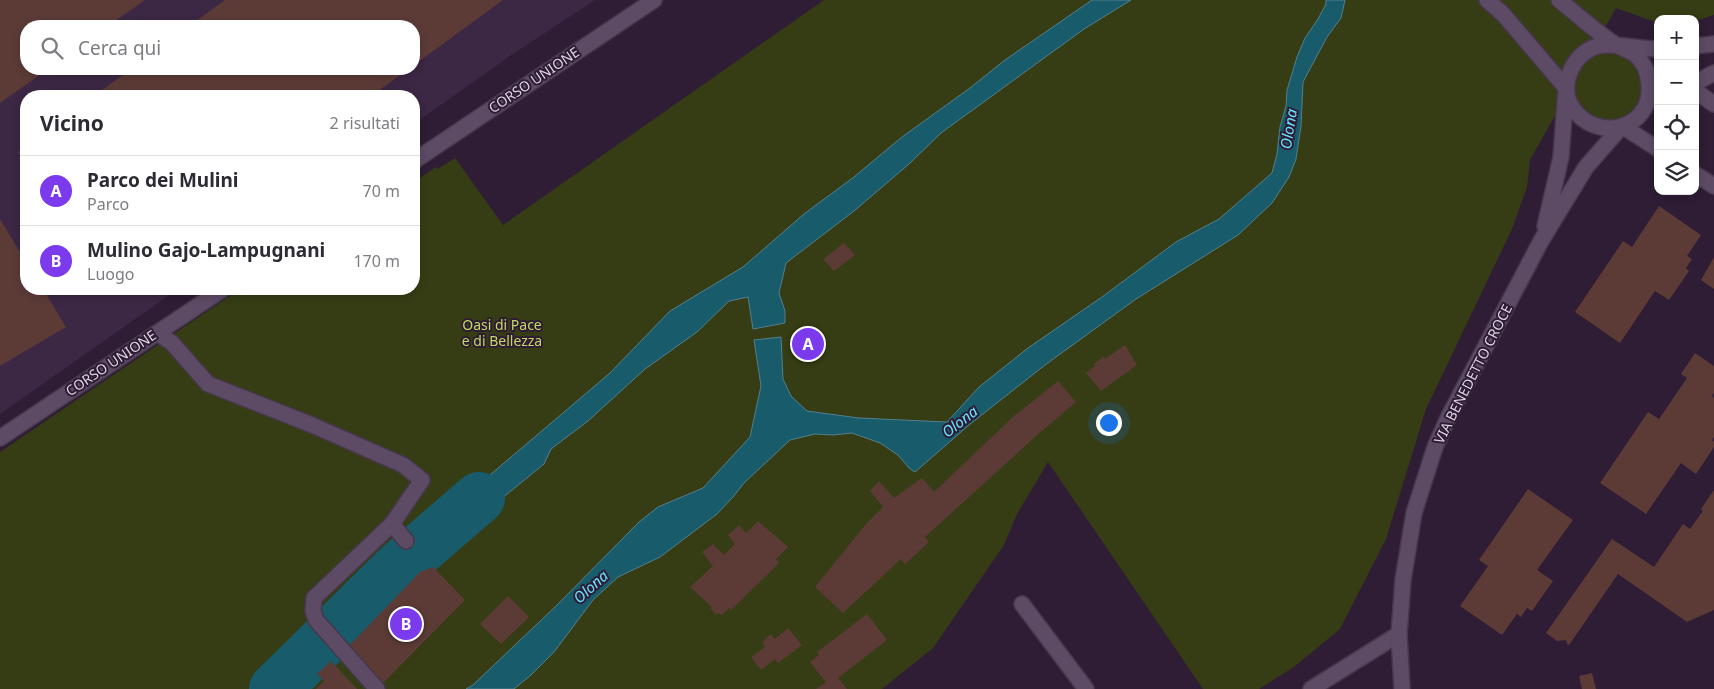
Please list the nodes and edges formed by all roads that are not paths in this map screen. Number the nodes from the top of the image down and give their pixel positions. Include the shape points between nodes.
1 (654, 0) edge
2 (1487, 0) edge
3 (1559, 0) edge
4 (1714, 44) edge
5 (1617, 45) junction
6 (1699, 46) edge
7 (1654, 49) edge
8 (1637, 56) junction
9 (1654, 66) edge
10 (1714, 72) edge
11 (1699, 80) edge
12 (1566, 88) junction
13 (1699, 94) edge
14 (1714, 104) edge
15 (1654, 107) edge
16 (1636, 118) junction
17 (1622, 126) junction
18 (1654, 146) edge
19 (420, 157) edge
20 (1699, 177) edge
21 (1714, 186) edge
22 (1541, 241) junction
23 (214, 295) edge
24 (157, 333) junction
25 (0, 438) edge
26 (392, 524) junction
27 (406, 541) dead end
28 (1022, 604) dead end
29 (1400, 634) junction
30 (1402, 686) edge
31 (378, 689) edge
32 (1086, 689) edge
33 (1311, 689) edge

1 - 19 street, CORSO UNIONE
2 - 12 street via 1503,14
3 - 5 street
4 - 6 street
5 - 7 street
5 - 8 street
5 - 12 street via 1603,44 1588,50 1568,74
8 - 9 street
8 - 16 street via 1648,75 1650,94
10 - 11 street
12 - 17 street via 1569,103 1585,122 1611,129
12 - 22 street, VIA BENEDETTO CROCE via 1561,157
13 - 14 street
15 - 16 street
16 - 17 street
17 - 18 street
17 - 22 street, VIA BENEDETTO CROCE via 1586,167
20 - 21 street
22 - 29 street, VIA BENEDETTO CROCE via 1435,447 1407,546
23 - 24 street, CORSO UNIONE
24 - 25 street, CORSO UNIONE
24 - 26 street via 172,343 208,384 403,464 422,480
26 - 27 street
26 - 31 street via 314,598 316,620
28 - 32 street
29 - 30 street, VIA BENEDETTO CROCE
29 - 33 street

